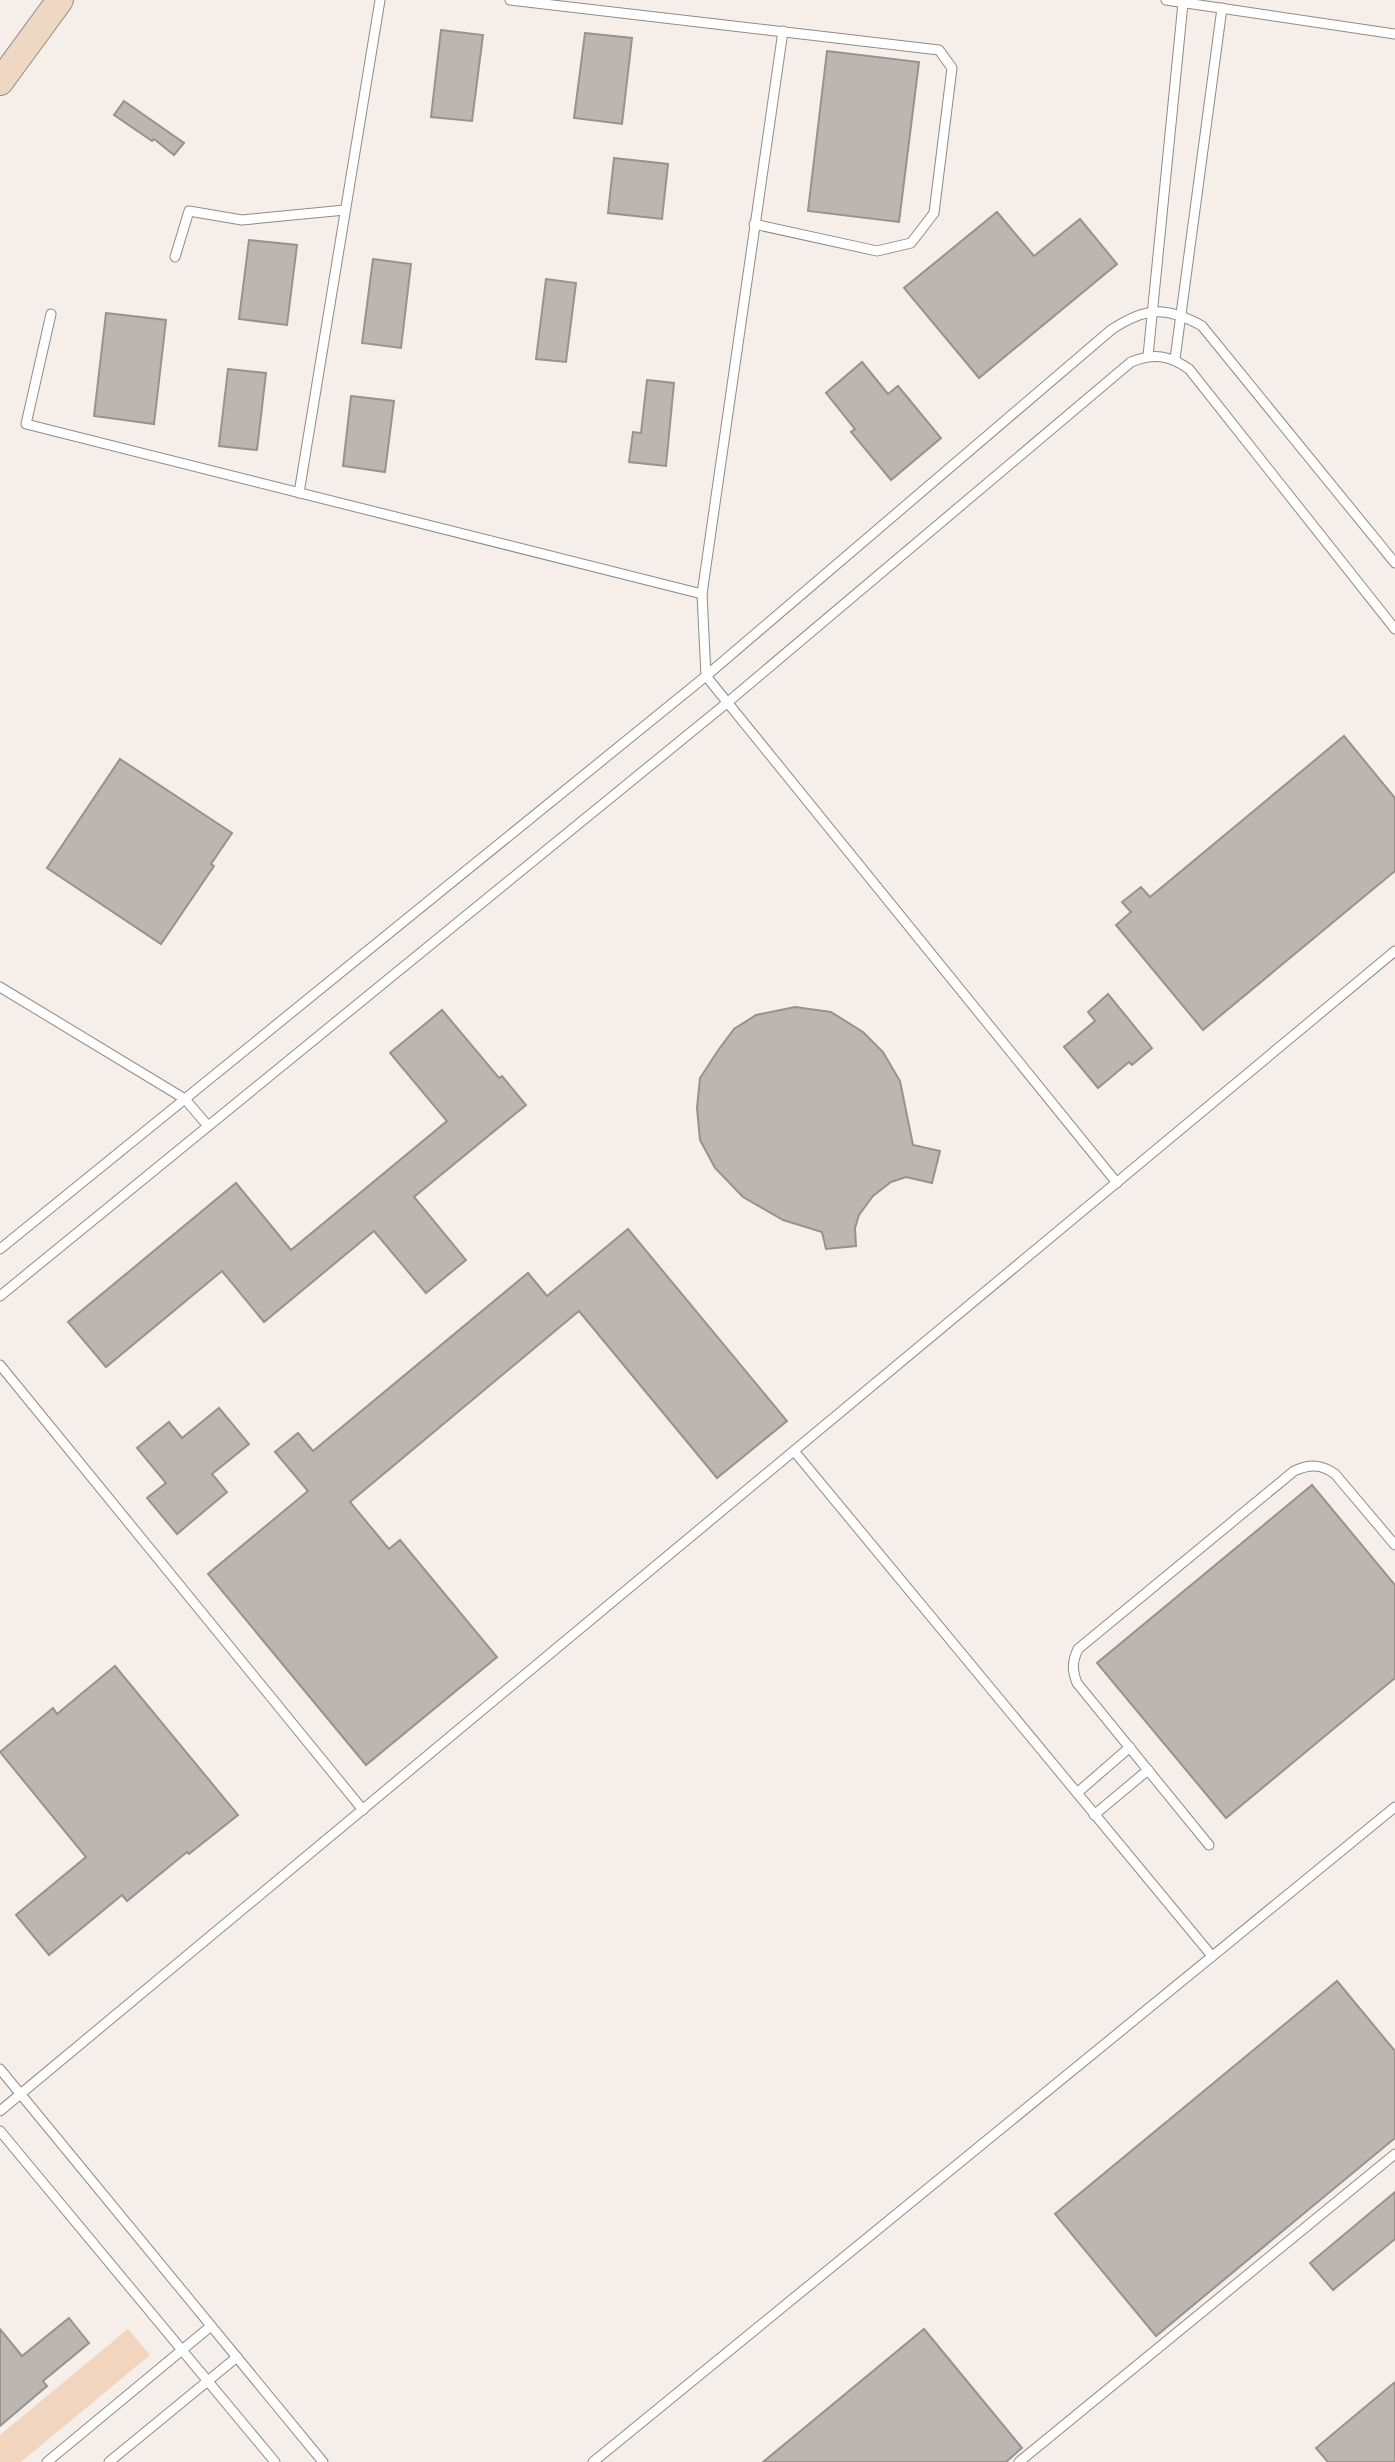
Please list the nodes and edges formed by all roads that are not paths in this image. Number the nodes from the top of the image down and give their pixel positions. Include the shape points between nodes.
1 (60, 0) edge
2 (380, 0) edge
3 (510, 0) edge
4 (1166, 0) edge
5 (1183, 3) junction
6 (1222, 8) junction
7 (783, 31) junction
8 (1395, 34) edge
9 (0, 82) edge
10 (345, 210) junction
11 (754, 224) junction
12 (175, 257) dead end
13 (1150, 311) junction
14 (51, 314) dead end
15 (1182, 315) junction
16 (1148, 356) junction
17 (1175, 359) junction
18 (299, 493) junction
19 (1395, 563) edge
20 (702, 594) junction
21 (1395, 629) edge
22 (706, 676) junction
23 (728, 702) junction
24 (1395, 951) edge
25 (0, 987) edge
26 (185, 1099) junction
27 (208, 1126) junction
28 (1117, 1183) junction
29 (0, 1249) edge
30 (0, 1296) edge
31 (0, 1365) edge
32 (794, 1451) junction
33 (1395, 1545) edge
34 (1130, 1747) junction
35 (1148, 1770) junction
36 (1077, 1793) junction
37 (1395, 1807) edge
38 (363, 1810) junction
39 (1094, 1815) junction
40 (1209, 1845) dead end
41 (1212, 1956) junction
42 (0, 2069) edge
43 (21, 2094) junction
44 (0, 2111) edge
45 (0, 2131) edge
46 (1395, 2154) edge
47 (211, 2326) junction
48 (182, 2350) junction
49 (237, 2357) junction
50 (207, 2381) junction
51 (47, 2462) edge
52 (109, 2462) edge
53 (275, 2462) edge
54 (323, 2462) edge
55 (593, 2462) edge
56 (1019, 2462) edge

1 - 9 street
2 - 10 lane
3 - 7 lane
4 - 5 lane
5 - 6 lane
5 - 13 lane
6 - 8 lane
6 - 15 lane
7 - 11 lane
7 - 11 lane via 939,50 952,68 934,213 911,243 877,251
10 - 12 lane via 242,220 189,211
10 - 18 lane
11 - 20 lane
13 - 15 lane
13 - 16 lane
13 - 22 lane via 1111,330
14 - 18 lane via 26,424
15 - 17 lane
15 - 19 lane via 1202,326
16 - 17 lane
16 - 23 lane via 1131,362
17 - 21 lane via 1189,369
18 - 20 lane
20 - 22 lane
22 - 23 lane
22 - 26 lane
23 - 27 lane
23 - 28 lane
24 - 28 lane
25 - 26 lane
26 - 27 lane
26 - 29 lane
27 - 30 lane
28 - 32 lane
31 - 38 lane
32 - 36 lane
32 - 38 lane
33 - 34 lane via 1335,1474 1316,1465 1294,1471 1078,1649 1073,1660 1077,1683
34 - 35 lane
34 - 36 lane
35 - 39 lane
35 - 40 lane
36 - 39 lane
37 - 41 lane
38 - 43 lane
39 - 41 lane
41 - 55 lane
42 - 43 lane
43 - 44 lane
43 - 47 lane
45 - 48 lane
46 - 56 lane
47 - 48 lane
47 - 49 lane
48 - 50 lane
48 - 51 lane
49 - 50 lane
49 - 54 lane
50 - 52 lane
50 - 53 lane

